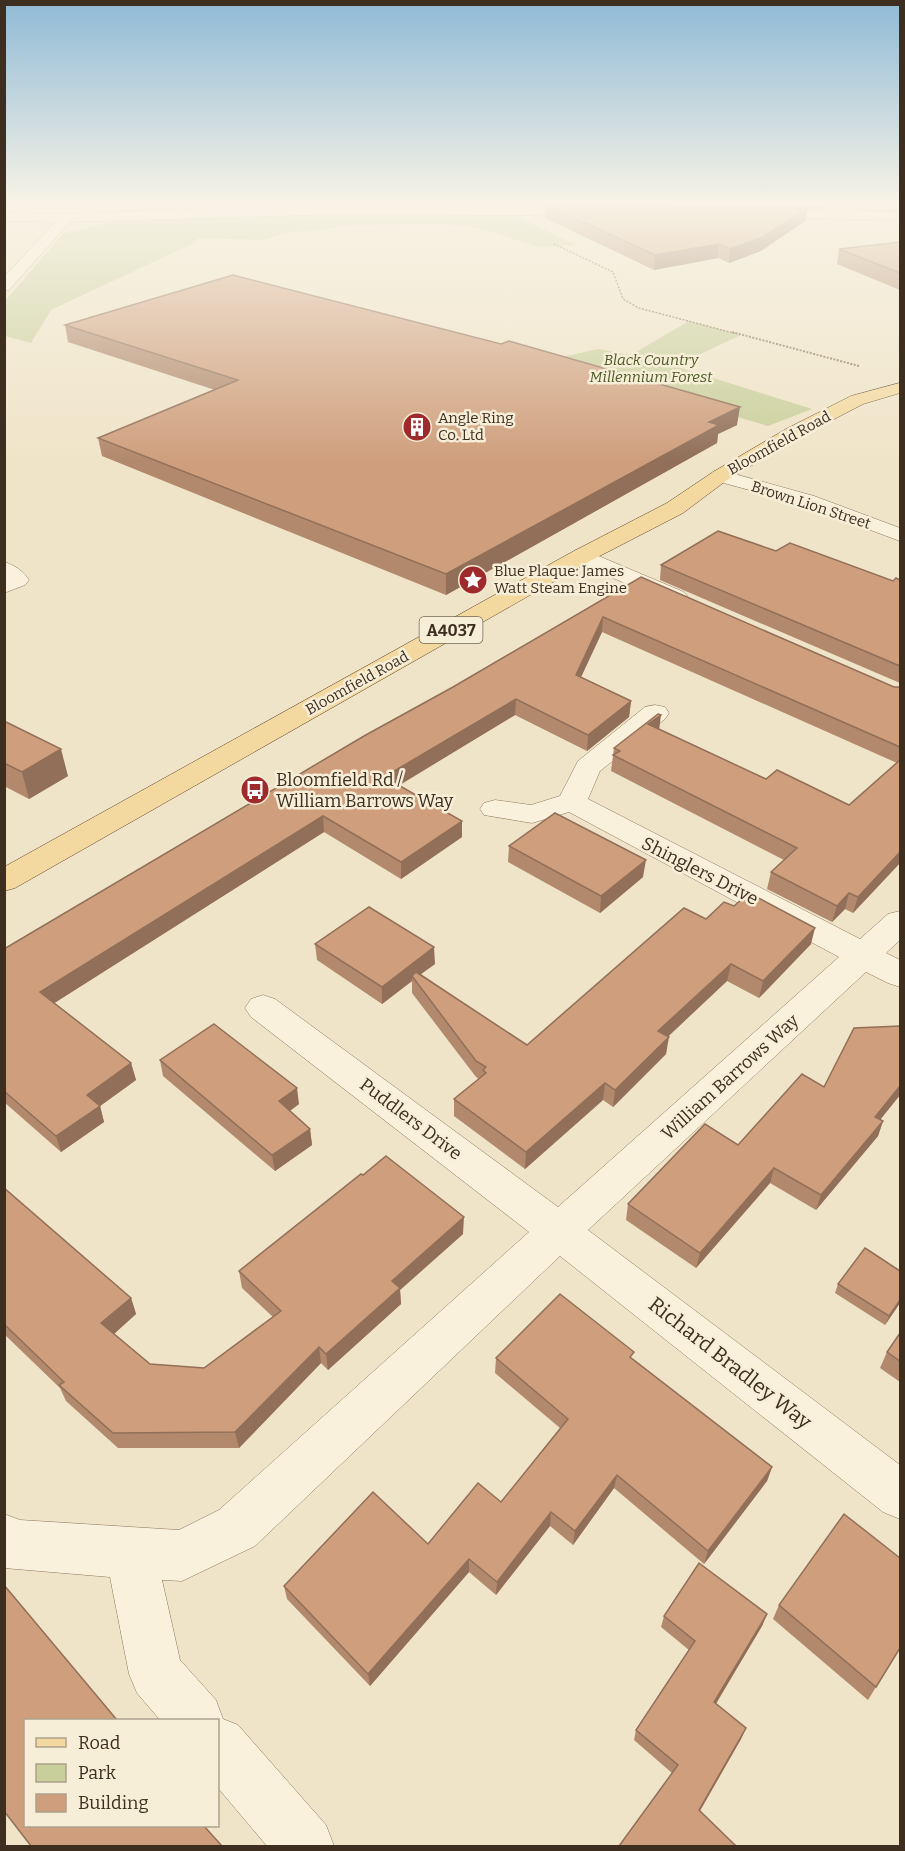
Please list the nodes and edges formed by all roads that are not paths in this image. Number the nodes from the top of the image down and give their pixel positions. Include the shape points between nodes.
1 (900, 388) edge
2 (720, 476) junction
3 (900, 535) edge
4 (582, 556) junction
5 (4, 569) edge
6 (4, 586) edge
7 (692, 604) edge
8 (655, 713) edge
9 (572, 802) junction
10 (495, 809) dead end
11 (4, 881) edge
12 (900, 922) edge
13 (865, 956) junction
14 (900, 975) edge
15 (263, 1008) dead end
16 (559, 1231) junction
17 (900, 1495) edge
18 (6, 1544) edge
19 (131, 1552) junction
20 (195, 1719) edge
21 (219, 1746) edge
22 (305, 1846) edge

1 - 2 main road, Bloomfield Road / A4037 via 857,400
2 - 3 street, Brown Lion Street via 807,500
2 - 4 main road, Bloomfield Road / A4037 via 675,508
4 - 7 street
4 - 11 main road, Bloomfield Road / A4037
5 - 6 street via 17,580
8 - 9 street via 588,767
9 - 10 street via 532,814
9 - 13 street, Shinglers Drive
12 - 13 street, William Barrows Way
13 - 14 street, Shinglers Drive
13 - 16 street, William Barrows Way
15 - 16 street, Puddlers Drive
16 - 17 street, Richard Bradley Way
16 - 19 street, William Barrows Way via 237,1528 182,1556
18 - 19 street, William Barrows Way
19 - 20 street via 156,1674
21 - 22 street

